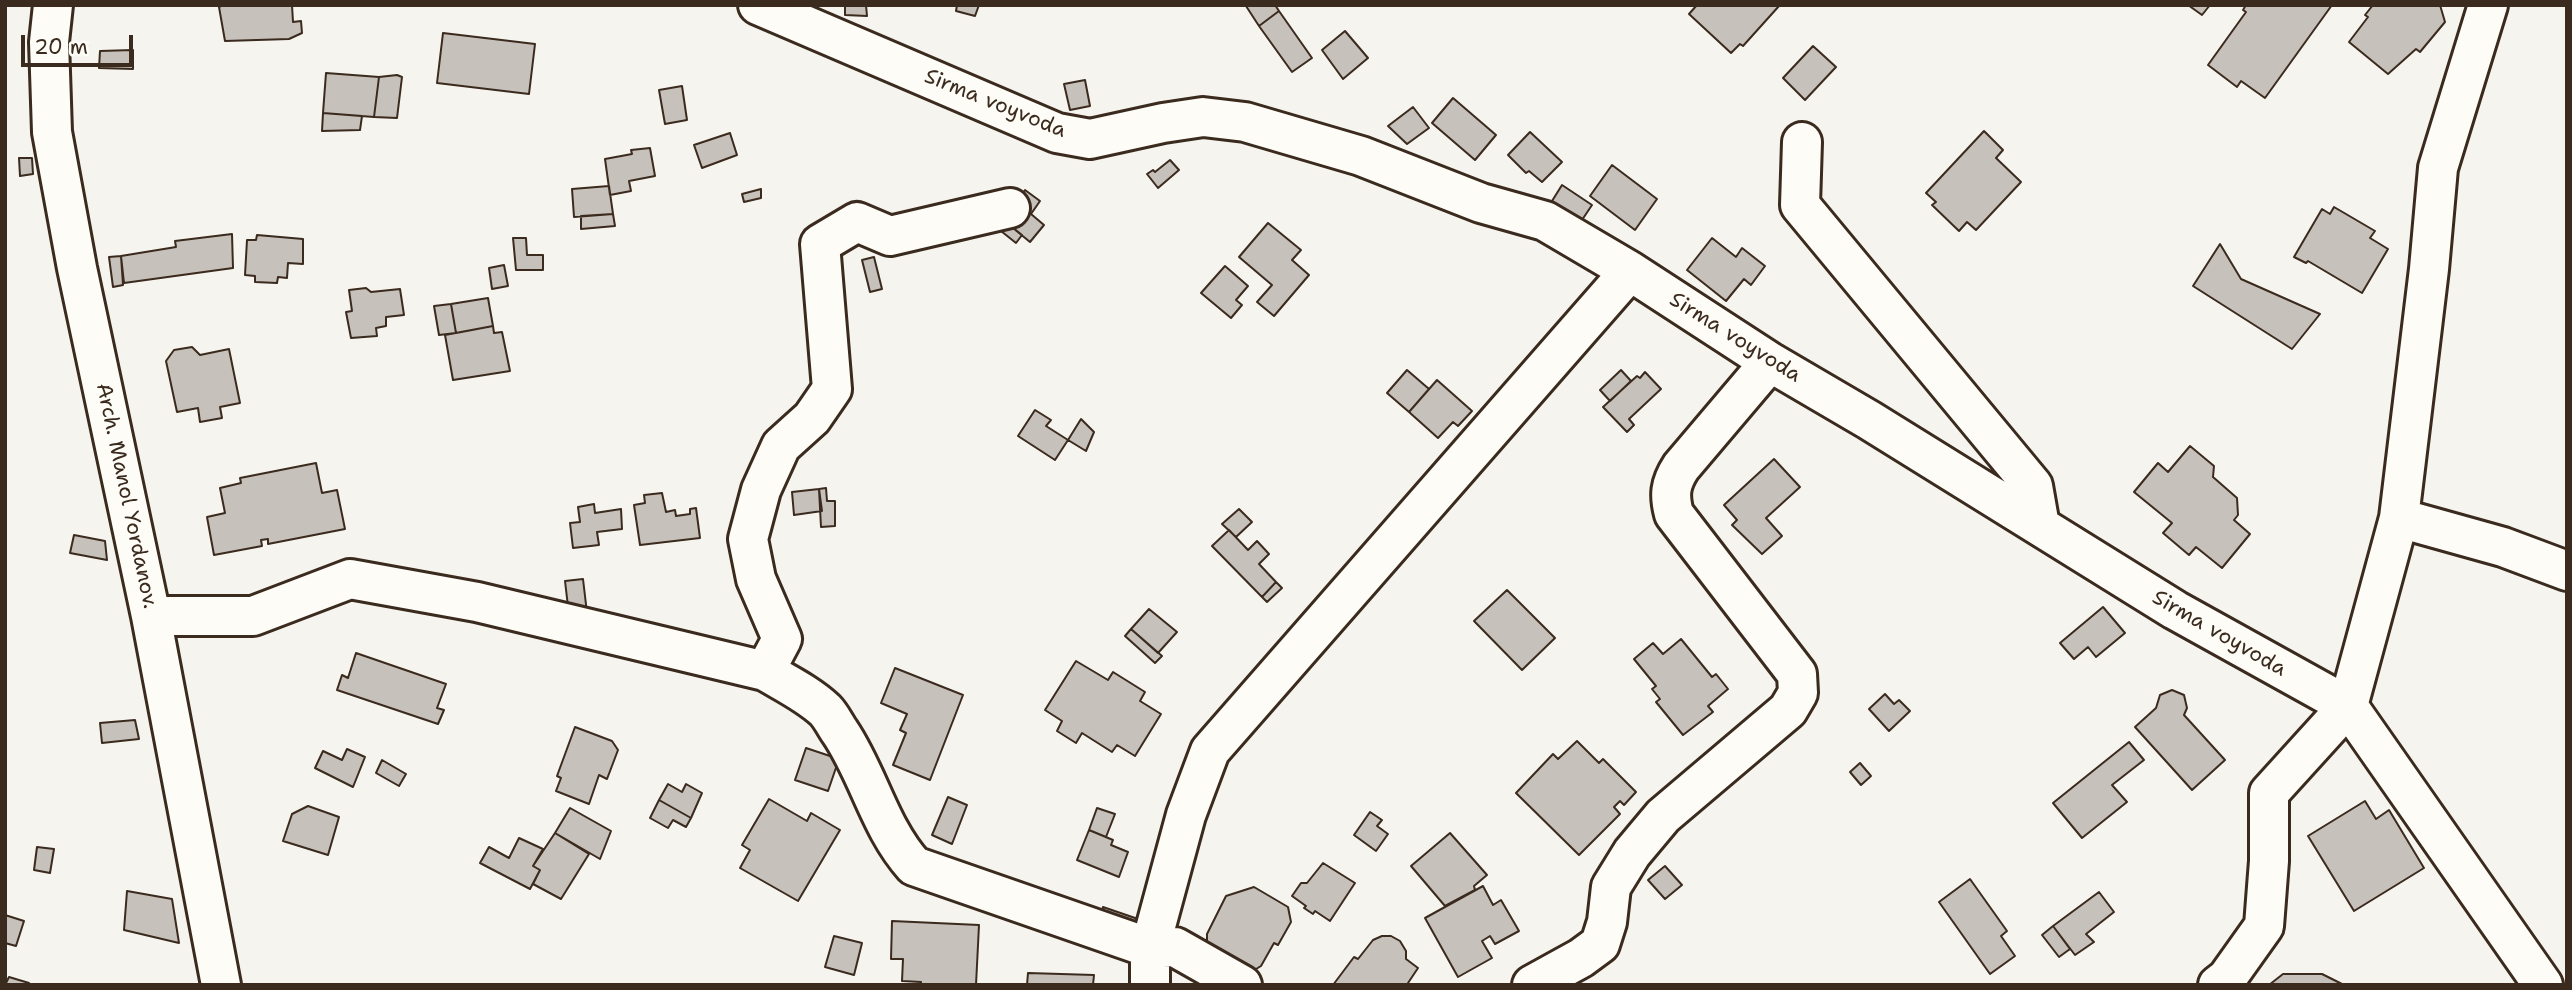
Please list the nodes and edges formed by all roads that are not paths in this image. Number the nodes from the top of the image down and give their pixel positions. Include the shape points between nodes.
1 (53, 5) edge
2 (758, 5) edge
3 (2488, 5) edge
4 (1802, 142) dead end
5 (1010, 208) dead end
6 (1630, 271) junction
7 (1770, 362) junction
8 (2399, 518) junction
9 (2040, 526) junction
10 (2567, 571) edge
11 (151, 616) junction
12 (765, 671) junction
13 (2348, 706) junction
14 (1150, 966) edge
15 (221, 985) edge
16 (1242, 985) edge
17 (1532, 985) edge
18 (2218, 985) edge
19 (2543, 985) edge

1 - 11 street, Arch. Manol Yordanov. via 49,42 52,132
2 - 6 street, Sirma voyvoda via 1057,133 1090,139 1203,117 1245,122 1361,156 1481,203 1545,221
3 - 8 street via 2438,168
4 - 9 street via 1800,205 2033,486
5 - 12 street via 890,236 857,222 820,244 832,389 812,418 781,446 761,490 748,539 757,579 782,639
6 - 7 street, Sirma voyvoda
6 - 14 street via 1210,751 1186,815
7 - 9 street, Sirma voyvoda
7 - 17 street via 1681,467 1669,496 1674,514 1797,674 1798,693 1788,710 1663,816 1632,853 1611,887 1600,944
8 - 10 street via 2503,547
8 - 13 street
9 - 13 street, Sirma voyvoda via 2175,610
11 - 12 street via 253,616 350,579 477,602
11 - 15 street, Arch. Manol Yordanov.
12 - 14 street via 826,711 850,747 890,833 914,866
13 - 18 street via 2269,793 2264,926
13 - 19 street, Sirma voyvoda
14 - 16 street via 1175,947

